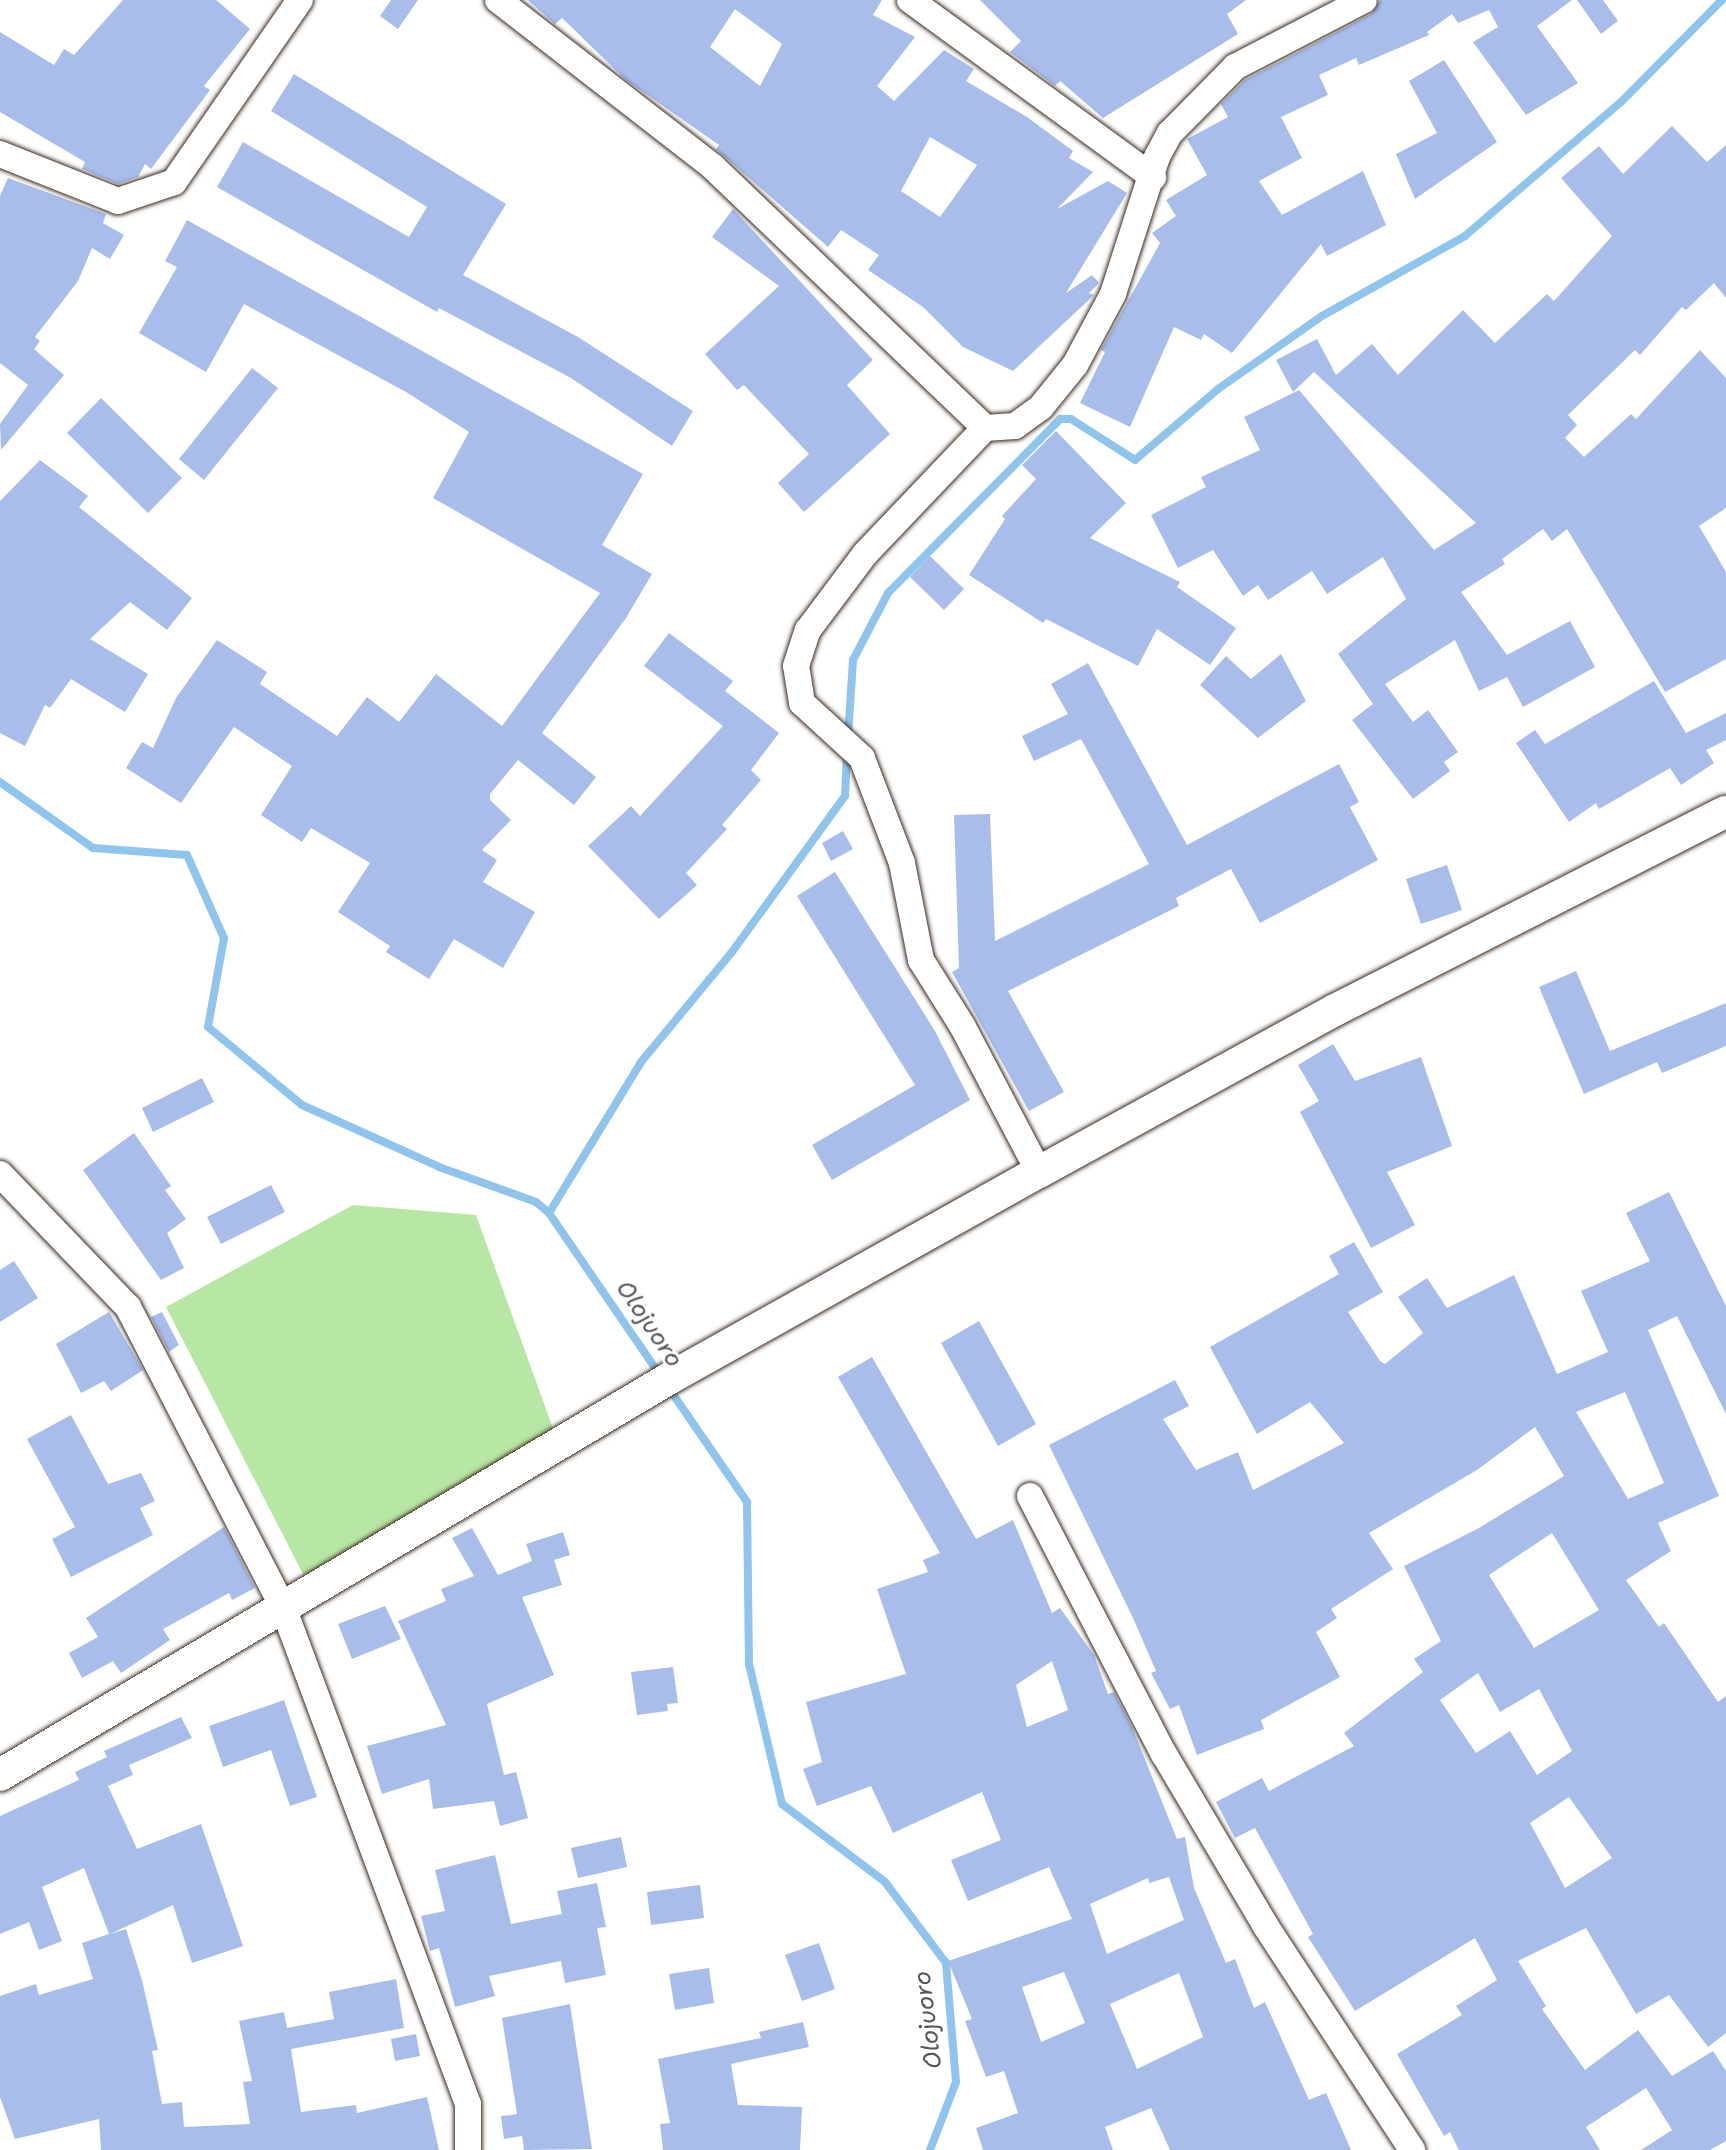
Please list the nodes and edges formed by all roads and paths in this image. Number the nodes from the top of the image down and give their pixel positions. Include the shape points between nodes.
1 (300, 0) edge
2 (498, 0) edge
3 (910, 0) edge
4 (1364, 0) edge
5 (0, 154) edge
6 (1153, 177) junction
7 (985, 428) junction
8 (1726, 812) edge
9 (1039, 1172) junction
10 (0, 1174) edge
11 (1030, 1496) dead end
12 (283, 1607) junction
13 (0, 1775) edge
14 (468, 2150) edge
15 (1412, 2150) edge

1 - 5 street via 174,182 118,201
2 - 7 street via 713,167
3 - 6 street
4 - 6 street via 1235,67 1170,133
6 - 7 street via 1113,294 1075,365 1041,407 1015,426
7 - 9 street via 865,554 808,630 796,666 802,703 862,758 902,863 921,960 963,1027
8 - 9 street via 1335,1010
9 - 12 street via 670,1378
10 - 12 street via 128,1307
11 - 15 street via 1164,1754 1265,1925
12 - 13 street
12 - 14 street via 468,2104

